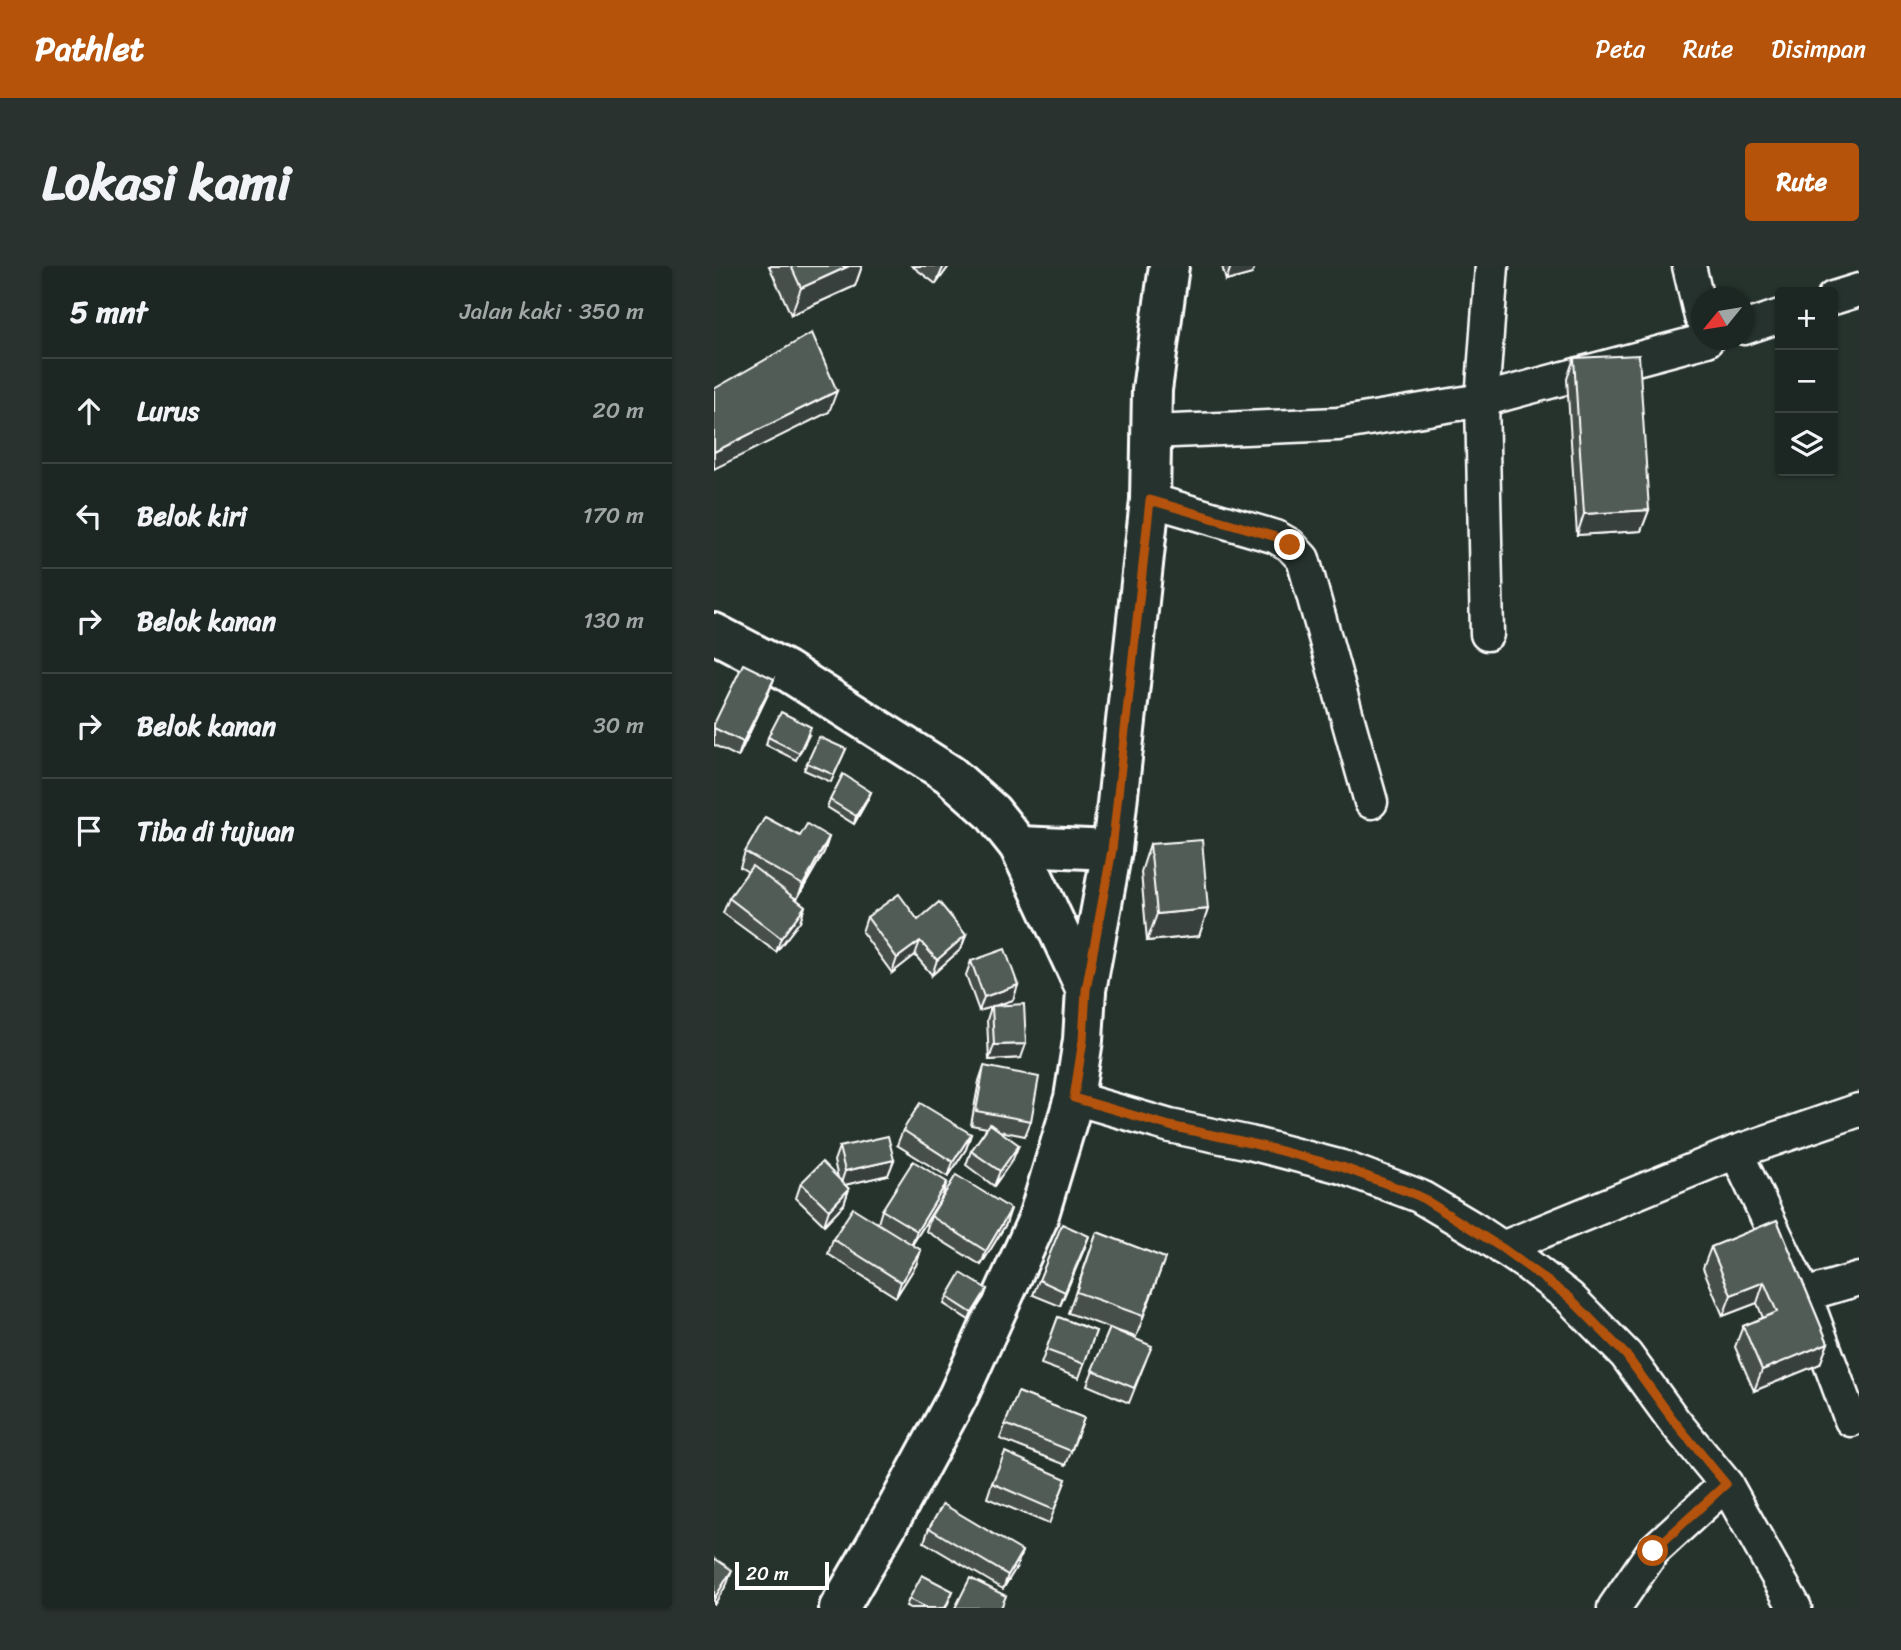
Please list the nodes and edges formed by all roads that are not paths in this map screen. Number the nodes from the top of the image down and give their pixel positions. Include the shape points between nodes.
1 (1169, 266) edge
2 (1492, 266) edge
3 (1689, 266) edge
4 (1694, 287) edge
5 (1859, 290) edge
6 (1838, 296) edge
7 (1775, 318) edge
8 (1754, 325) edge
9 (1691, 344) edge
10 (1482, 400) junction
11 (1150, 432) junction
12 (1150, 500) junction
13 (714, 633) edge
14 (1487, 634) dead end
15 (1371, 802) dead end
16 (1019, 846) junction
17 (1112, 850) junction
18 (1086, 990) junction
19 (1074, 1098) junction
20 (1859, 1110) edge
21 (1736, 1152) junction
22 (1502, 1248) junction
23 (1859, 1279) edge
24 (1804, 1295) junction
25 (1851, 1420) dead end
26 (1726, 1484) junction
27 (839, 1608) edge
28 (1614, 1608) edge
29 (1795, 1608) edge

1 - 11 street
2 - 10 street
3 - 4 street
5 - 6 street
7 - 8 street
9 - 10 street
10 - 11 street via 1338,424
10 - 14 street
11 - 12 street
12 - 15 street via 1276,537 1303,559
12 - 17 street
13 - 16 street via 785,670 948,774 992,812
16 - 17 street
16 - 18 street
17 - 18 street
18 - 19 street
19 - 22 street via 1342,1167 1419,1196
19 - 27 street via 1037,1221 958,1396
20 - 21 street
21 - 22 street
21 - 24 street
22 - 26 street via 1569,1297 1626,1355
23 - 24 street
24 - 25 street
26 - 28 street via 1653,1551
26 - 29 street

